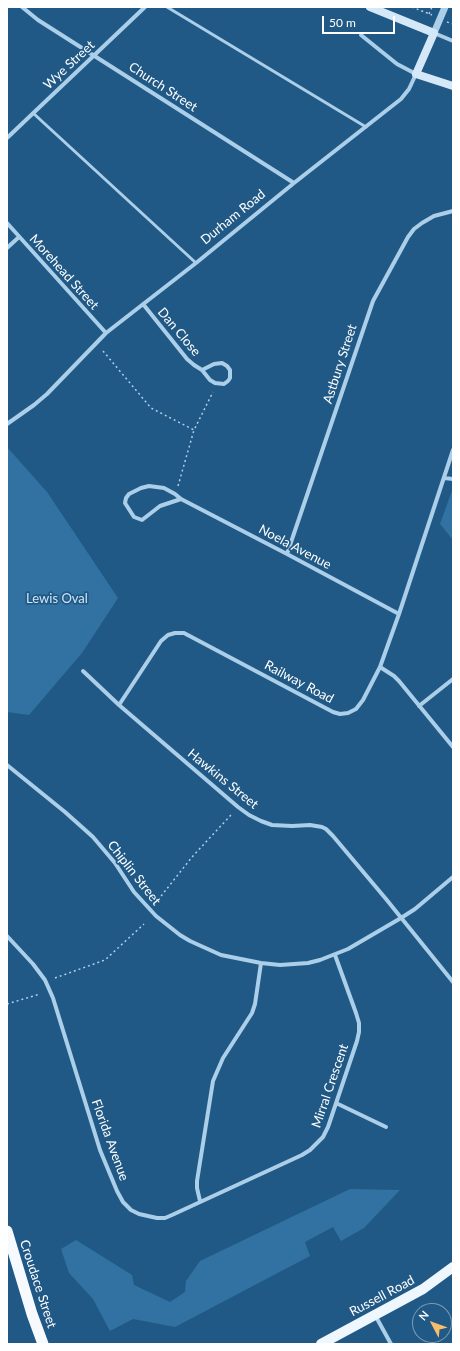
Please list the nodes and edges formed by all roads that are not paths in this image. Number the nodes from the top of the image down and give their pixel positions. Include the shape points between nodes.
1 (22, 7) edge
2 (145, 7) edge
3 (168, 7) edge
4 (370, 7) edge
5 (445, 7) edge
6 (434, 33) junction
7 (361, 35) dead end
8 (453, 41) edge
9 (95, 55) junction
10 (416, 74) junction
11 (453, 86) edge
12 (33, 113) junction
13 (366, 127) junction
14 (7, 138) edge
15 (294, 183) junction
16 (453, 211) edge
17 (7, 223) edge
18 (19, 237) junction
19 (7, 248) edge
20 (196, 263) junction
21 (143, 304) junction
22 (106, 333) junction
23 (202, 370) junction
24 (7, 424) edge
25 (453, 450) edge
26 (444, 478) junction
27 (453, 479) edge
28 (181, 499) junction
29 (288, 554) junction
30 (399, 614) junction
31 (380, 667) junction
32 (83, 671) dead end
33 (453, 680) edge
34 (119, 705) junction
35 (419, 706) junction
36 (453, 747) edge
37 (7, 765) edge
38 (453, 877) edge
39 (401, 918) junction
40 (7, 936) edge
41 (335, 955) junction
42 (261, 963) junction
43 (453, 982) edge
44 (336, 1103) junction
45 (386, 1128) dead end
46 (200, 1201) junction
47 (7, 1232) edge
48 (453, 1267) edge
49 (375, 1315) junction
50 (43, 1344) edge
51 (321, 1344) edge
52 (391, 1344) edge

1 - 9 street, Church Street via 38,20
2 - 9 street, Wye Street
3 - 13 lane
4 - 6 main road
5 - 6 street, Durham Road
6 - 8 street
6 - 10 main road, Durham Road
7 - 10 street via 397,64
9 - 12 street, Wye Street
9 - 15 street, Church Street
10 - 11 main road
10 - 13 street, Durham Road via 401,99
12 - 14 street, Wye Street
12 - 20 lane
13 - 15 street, Durham Road
15 - 20 street, Durham Road
16 - 29 street, Astbury Street via 430,218 414,229 373,301
17 - 18 street, Morehead Street
18 - 19 street
18 - 22 street, Morehead Street
20 - 21 street, Durham Road
21 - 22 street, Durham Road
21 - 23 street, Dan Close via 187,359
22 - 24 street, Durham Road via 47,394
23 - 23 street, Dan Close via 215,383 224,384 230,378 230,370 222,364 214,364
25 - 26 street, Railway Road
26 - 27 street
26 - 30 street, Railway Road
28 - 28 street, Noela Avenue via 164,488 149,486 129,494 125,503 134,517 142,520 160,506
28 - 29 street, Noela Avenue
29 - 30 street, Noela Avenue
30 - 31 street, Railway Road
31 - 34 street, Railway Road via 356,709 340,714 184,633 175,633 161,641
31 - 35 street via 394,676
32 - 34 street, Hawkins Street
33 - 35 street
34 - 39 street, Hawkins Street via 249,815 272,825 310,825 326,830
35 - 36 street
37 - 42 street, Chiplin Street via 93,837 145,905 166,925 180,935 221,955
38 - 39 street, Chiplin Street
39 - 41 street, Chiplin Street
39 - 43 street, Hawkins Street
40 - 46 street, Florida Avenue via 45,980 53,998 100,1150 123,1202 139,1214 165,1218
41 - 42 street, Chiplin Street via 308,964
41 - 44 street, Mirral Crescent via 359,1024 357,1041
42 - 46 street via 252,1013 223,1058 213,1081 197,1181
44 - 45 street
44 - 46 street, Mirral Crescent via 323,1137 310,1150
47 - 50 highway, Croudace Street
48 - 49 main road, Russell Road via 423,1289
49 - 51 main road, Russell Road
49 - 52 street

